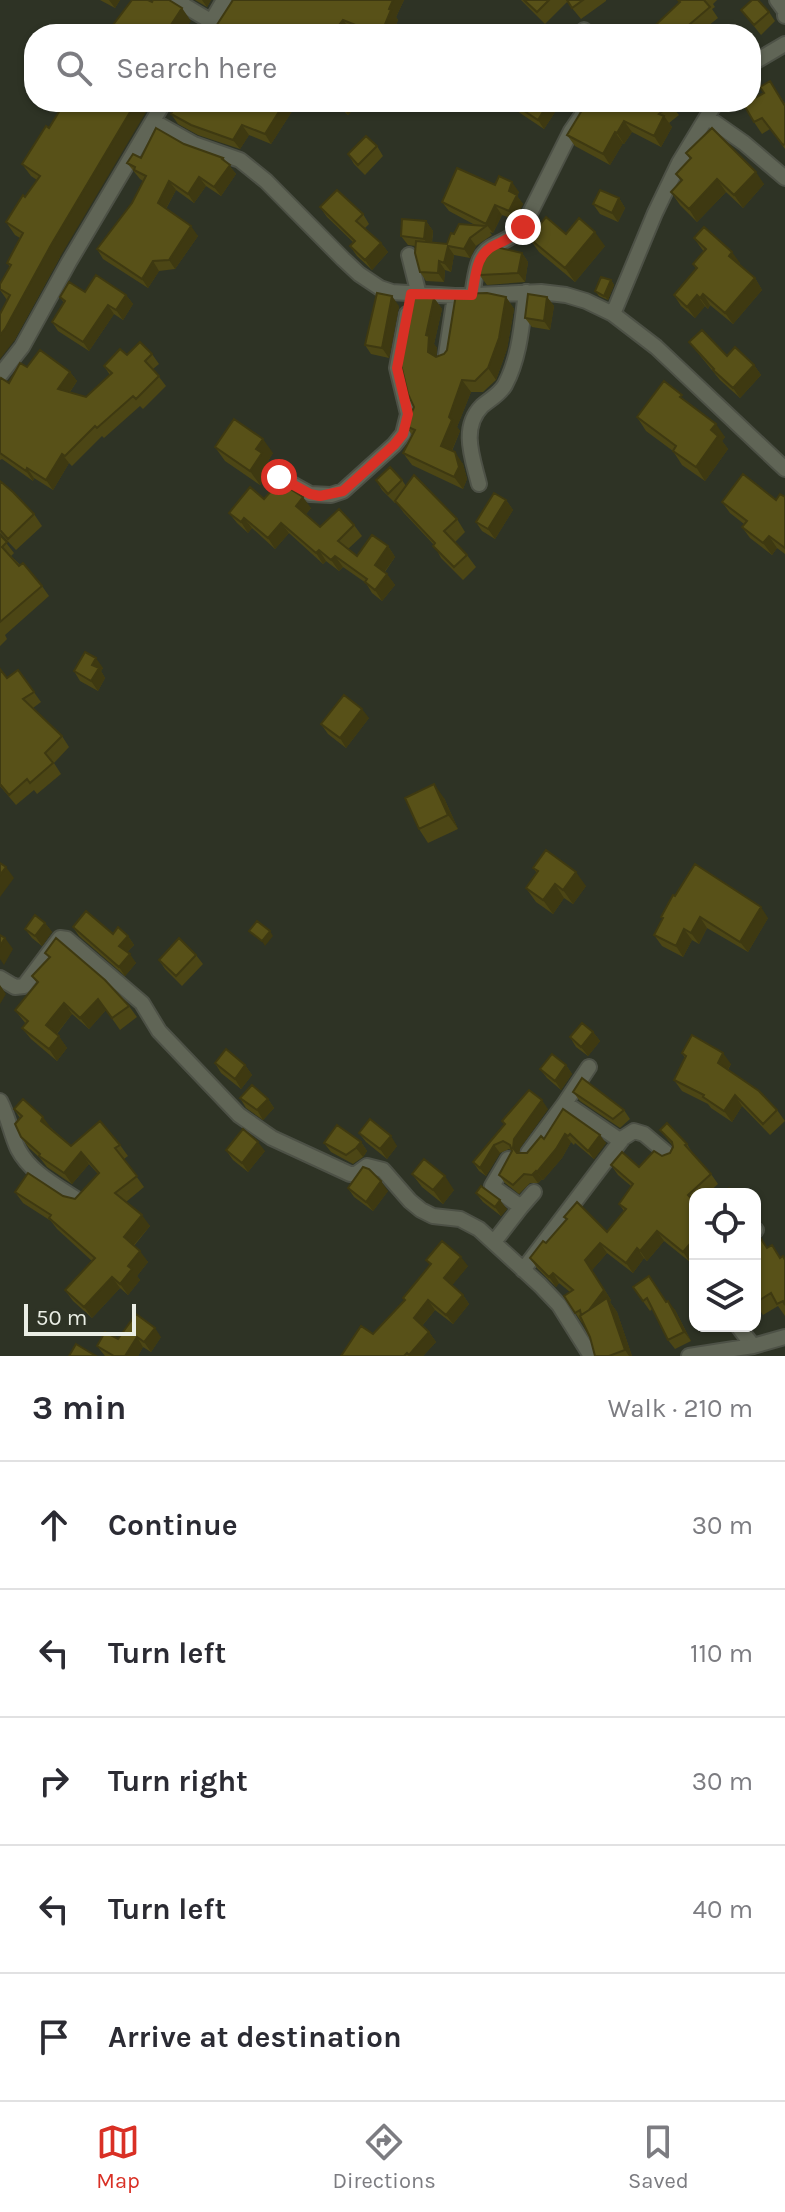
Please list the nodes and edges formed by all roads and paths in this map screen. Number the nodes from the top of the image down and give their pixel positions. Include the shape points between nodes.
1 (175, 0) edge
2 (224, 0) edge
3 (777, 0) edge
4 (785, 16) edge
5 (203, 24) edge
6 (210, 24) edge
7 (785, 28) edge
8 (782, 45) edge
9 (761, 58) edge
10 (158, 112) edge
11 (584, 112) edge
12 (710, 112) edge
13 (707, 117) junction
14 (153, 121) junction
15 (785, 178) edge
16 (409, 255) dead end
17 (526, 292) junction
18 (415, 294) junction
19 (472, 295) junction
20 (455, 296) junction
21 (613, 314) junction
22 (445, 359) edge
23 (0, 375) edge
24 (785, 469) edge
25 (279, 477) dead end
26 (479, 484) dead end
27 (0, 978) edge
28 (589, 1067) dead end
29 (0, 1101) edge
30 (565, 1103) junction
31 (621, 1141) junction
32 (528, 1153) edge
33 (670, 1156) edge
34 (508, 1159) edge
35 (534, 1192) dead end
36 (76, 1199) edge
37 (521, 1207) junction
38 (494, 1242) junction
39 (523, 1270) junction
40 (742, 1332) edge
41 (785, 1337) edge
42 (753, 1346) junction
43 (731, 1353) edge
44 (591, 1356) edge
45 (689, 1356) edge

1 - 5 street
2 - 6 street
3 - 4 street
7 - 8 street
8 - 9 street
10 - 14 street
11 - 19 street via 523,227 478,260
12 - 13 street
13 - 15 street
13 - 21 street via 655,213
14 - 18 street via 194,144 240,160 359,274 380,288
14 - 23 street via 22,347
16 - 18 street
17 - 19 street
17 - 21 street via 566,295
17 - 26 street via 509,375 470,426
18 - 20 street
18 - 25 street via 397,368 408,414 403,434 343,491 310,494
19 - 20 street
20 - 22 street
21 - 24 street via 656,347
27 - 38 street via 24,986 60,938 67,939 142,1003 159,1031 253,1125 291,1149 350,1174 367,1166 383,1170 421,1210 470,1223
28 - 30 street
29 - 36 street via 26,1160
30 - 31 street
30 - 32 street
31 - 33 street via 634,1131 644,1134
31 - 39 street
34 - 37 street via 492,1186
35 - 37 street
37 - 38 street
38 - 39 street
39 - 44 street via 559,1305
40 - 42 street
41 - 42 street
42 - 43 street
43 - 45 street

